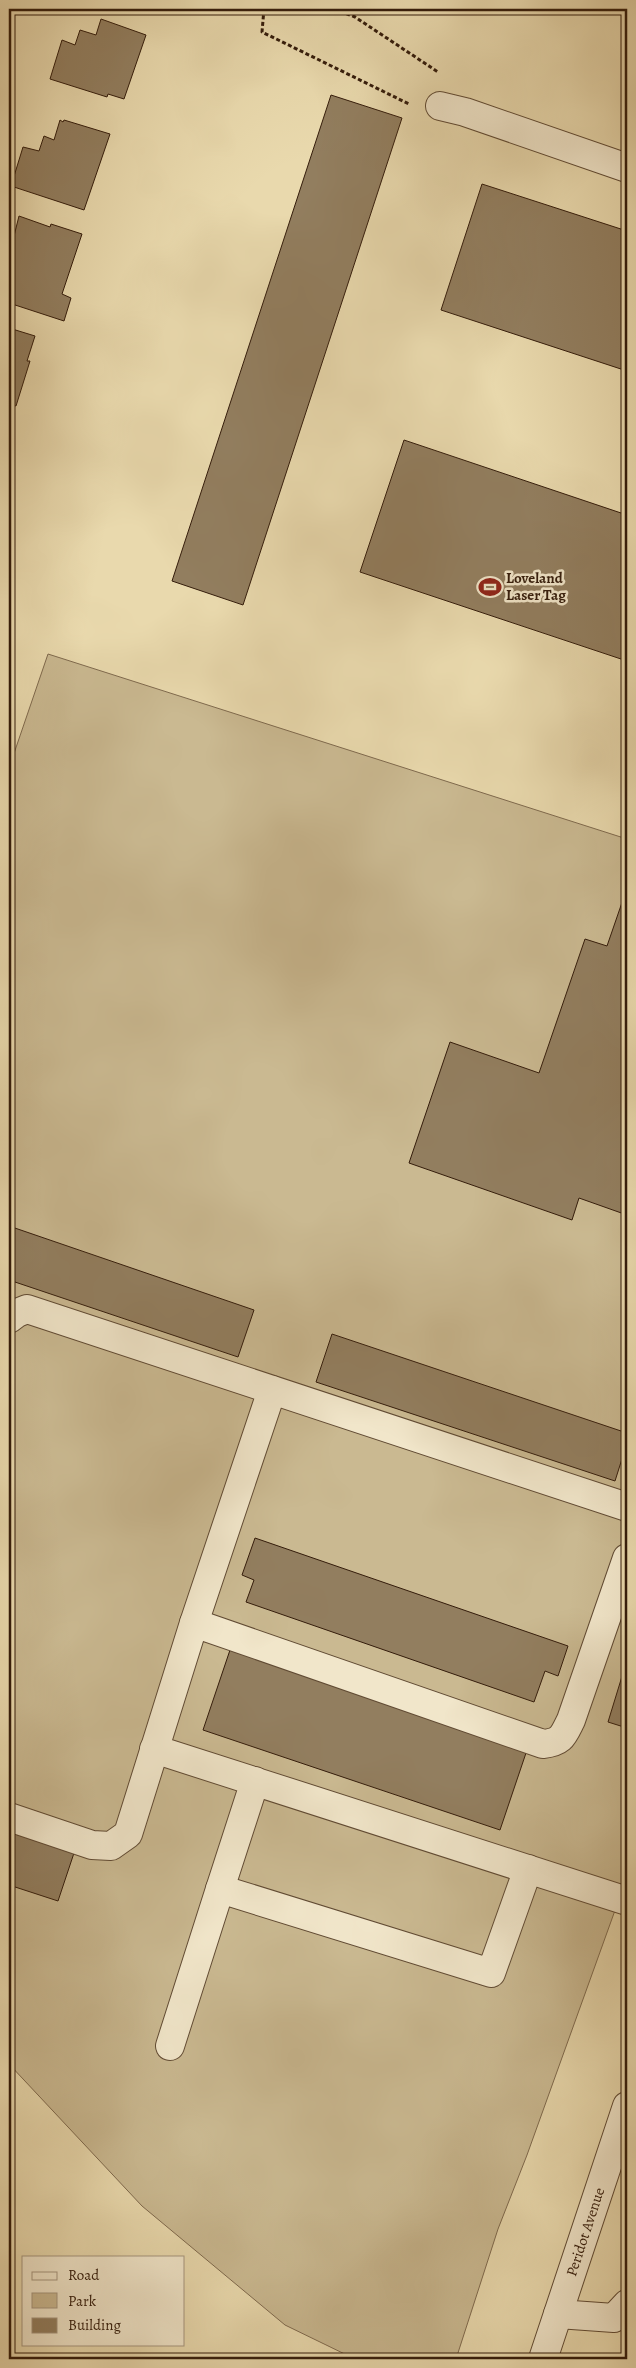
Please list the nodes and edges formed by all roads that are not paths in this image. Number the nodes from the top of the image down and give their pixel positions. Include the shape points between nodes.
1 (441, 109) road end
2 (627, 168) edge
3 (9, 1319) edge
4 (272, 1390) junction
5 (627, 1507) edge
6 (627, 1558) edge
7 (194, 1623) junction
8 (154, 1749) junction
9 (255, 1781) junction
10 (9, 1817) edge
11 (528, 1869) junction
12 (220, 1889) junction
13 (627, 1900) edge
14 (170, 2046) dead end
15 (627, 2106) edge
16 (627, 2304) edge
17 (558, 2314) junction
18 (543, 2359) edge

1 - 2 street
3 - 4 street via 27,1309
4 - 5 street
4 - 7 street
6 - 7 street via 571,1720 555,1743 543,1744
7 - 8 street
8 - 9 street
8 - 10 street via 128,1834 110,1846 92,1845
9 - 11 street
9 - 12 street
11 - 12 street via 491,1972
11 - 13 street
12 - 14 street
15 - 17 street, Peridot Avenue
16 - 17 street via 614,2318
17 - 18 street, Peridot Avenue

